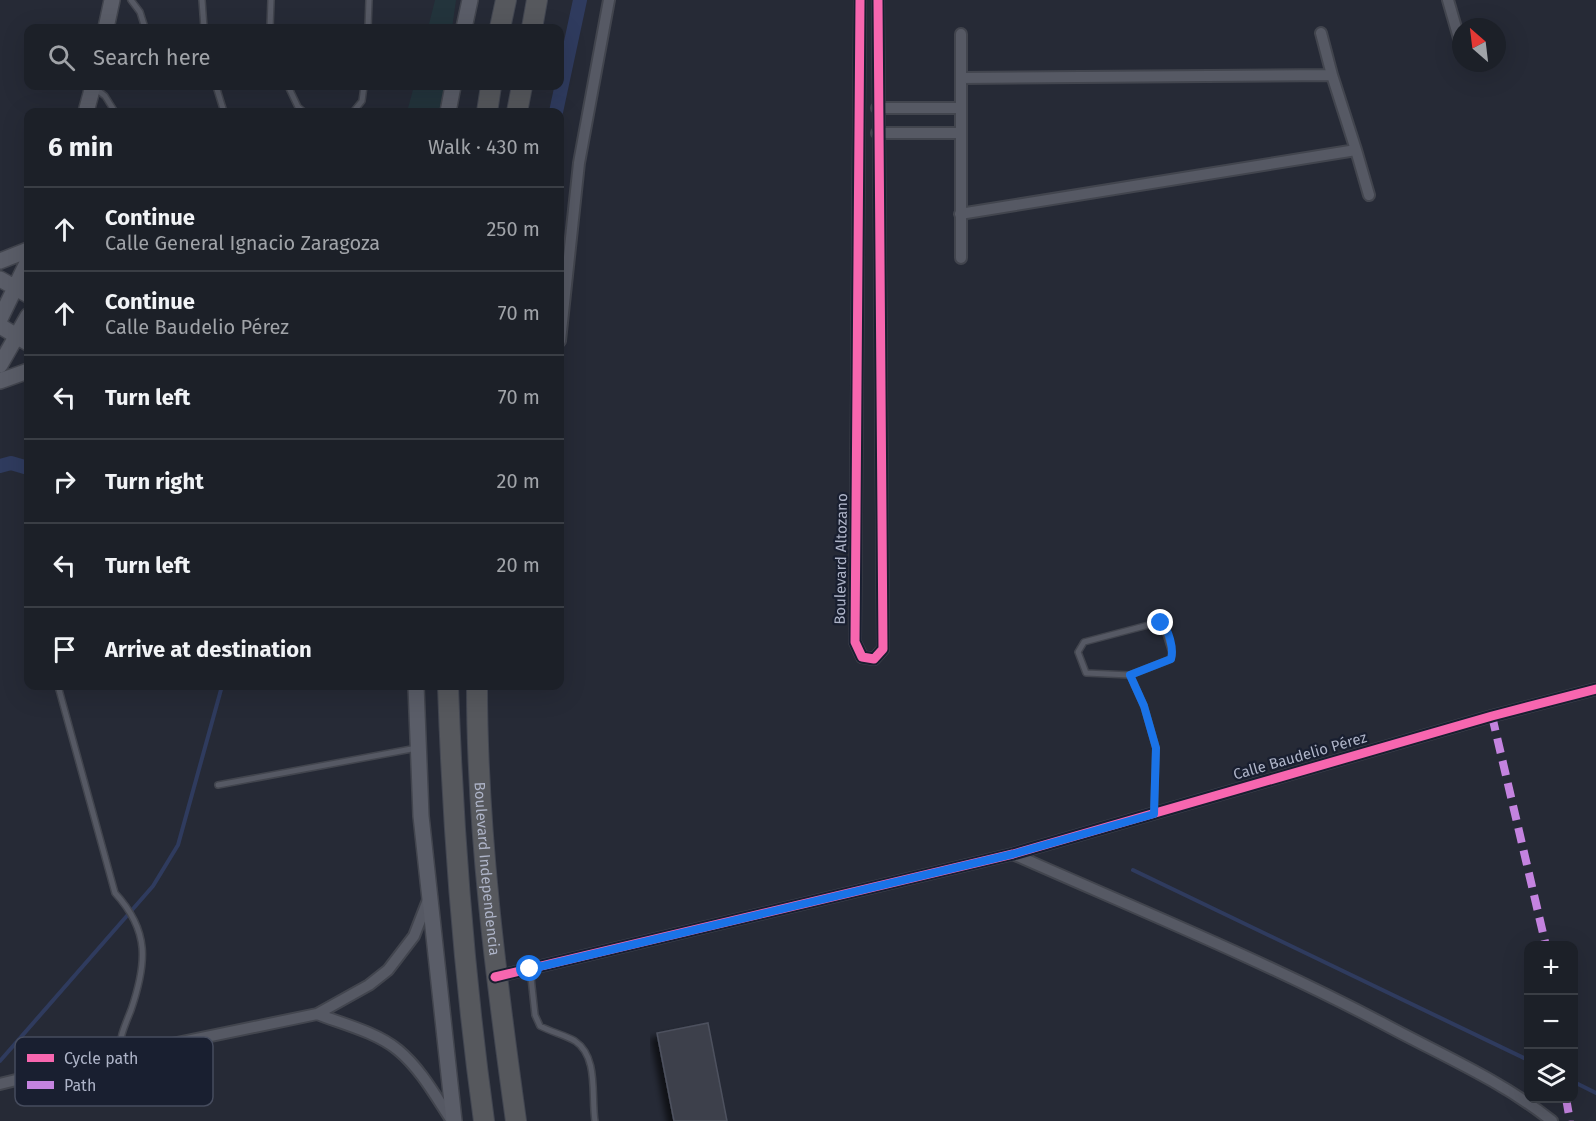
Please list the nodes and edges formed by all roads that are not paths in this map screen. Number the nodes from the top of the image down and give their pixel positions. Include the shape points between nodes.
1 (112, 0) edge
2 (131, 0) edge
3 (202, 0) edge
4 (271, 0) edge
5 (369, 0) edge
6 (470, 0) edge
7 (506, 0) edge
8 (537, 0) edge
9 (609, 0) edge
10 (860, 0) edge
11 (878, 0) edge
12 (1448, 0) edge
13 (1453, 18) edge
14 (107, 24) edge
15 (144, 24) edge
16 (204, 24) edge
17 (270, 24) edge
18 (368, 24) edge
19 (465, 24) edge
20 (501, 24) edge
21 (533, 24) edge
22 (1321, 33) dead end
23 (961, 34) dead end
24 (1332, 75) junction
25 (961, 78) junction
26 (92, 90) edge
27 (98, 90) edge
28 (217, 90) edge
29 (290, 90) edge
30 (363, 90) edge
31 (452, 90) edge
32 (490, 90) edge
33 (521, 90) edge
34 (87, 108) edge
35 (112, 108) edge
36 (223, 108) edge
37 (299, 108) edge
38 (356, 108) edge
39 (449, 108) edge
40 (488, 108) edge
41 (518, 108) edge
42 (877, 108) junction
43 (961, 108) junction
44 (877, 133) junction
45 (961, 133) junction
46 (1356, 150) junction
47 (1369, 195) dead end
48 (960, 214) junction
49 (24, 252) edge
50 (961, 258) dead end
51 (0, 261) edge
52 (0, 279) edge
53 (23, 292) edge
54 (564, 304) edge
55 (0, 318) edge
56 (0, 326) edge
57 (23, 340) edge
58 (0, 365) edge
59 (24, 372) edge
60 (0, 381) edge
61 (1130, 675) junction
62 (1596, 689) edge
63 (59, 690) edge
64 (416, 690) edge
65 (448, 690) edge
66 (477, 690) edge
67 (418, 748) junction
68 (218, 785) dead end
69 (1154, 814) junction
70 (1013, 854) junction
71 (429, 897) junction
72 (530, 969) junction
73 (495, 977) junction
74 (317, 1014) junction
75 (120, 1037) edge
76 (206, 1037) edge
77 (15, 1080) edge
78 (0, 1084) edge
79 (453, 1121) edge
80 (484, 1121) edge
81 (516, 1121) edge
82 (596, 1121) edge
83 (1552, 1121) edge

1 - 14 main road
2 - 15 lane
3 - 16 lane
4 - 17 lane
5 - 18 lane
6 - 19 main road
7 - 20 highway
8 - 21 highway
9 - 54 street via 579,163
10 - 44 street, Boulevard Altozano via 855,642 862,657 874,659 883,649
11 - 42 street, Boulevard Altozano
12 - 13 street
22 - 24 street
23 - 25 street
24 - 25 street
24 - 46 street
25 - 43 street
26 - 34 main road
27 - 35 lane
28 - 36 lane
29 - 37 lane
30 - 38 lane
31 - 39 main road
32 - 40 highway
33 - 41 highway
42 - 43 street
42 - 44 street, Boulevard Altozano
43 - 45 street
44 - 45 street
45 - 48 street
46 - 47 street
46 - 48 street
48 - 50 street
49 - 51 main road
52 - 53 main road
53 - 55 main road
56 - 57 main road
57 - 58 main road
59 - 60 main road
61 - 61 lane via 1171,659 1163,624 1084,642 1079,647 1086,673
61 - 69 lane via 1156,748
62 - 69 street, Calle Baudelio Pérez
63 - 75 lane via 115,893 135,918 144,954 138,989
64 - 67 main road
65 - 80 highway, Boulevard Independencia via 456,870
66 - 73 highway, Boulevard Independencia via 481,806
67 - 68 lane
67 - 71 main road
69 - 70 street, Calle Baudelio Pérez
70 - 72 street, Calle Baudelio Pérez
70 - 83 street via 1315,988 1491,1080
71 - 74 street via 414,936 388,970
71 - 79 main road
72 - 73 street, Calle Baudelio Pérez
72 - 82 lane via 535,1015 540,1026 572,1039 590,1061
73 - 81 highway, Boulevard Independencia
74 - 76 street
74 - 79 street via 397,1049
77 - 78 street

